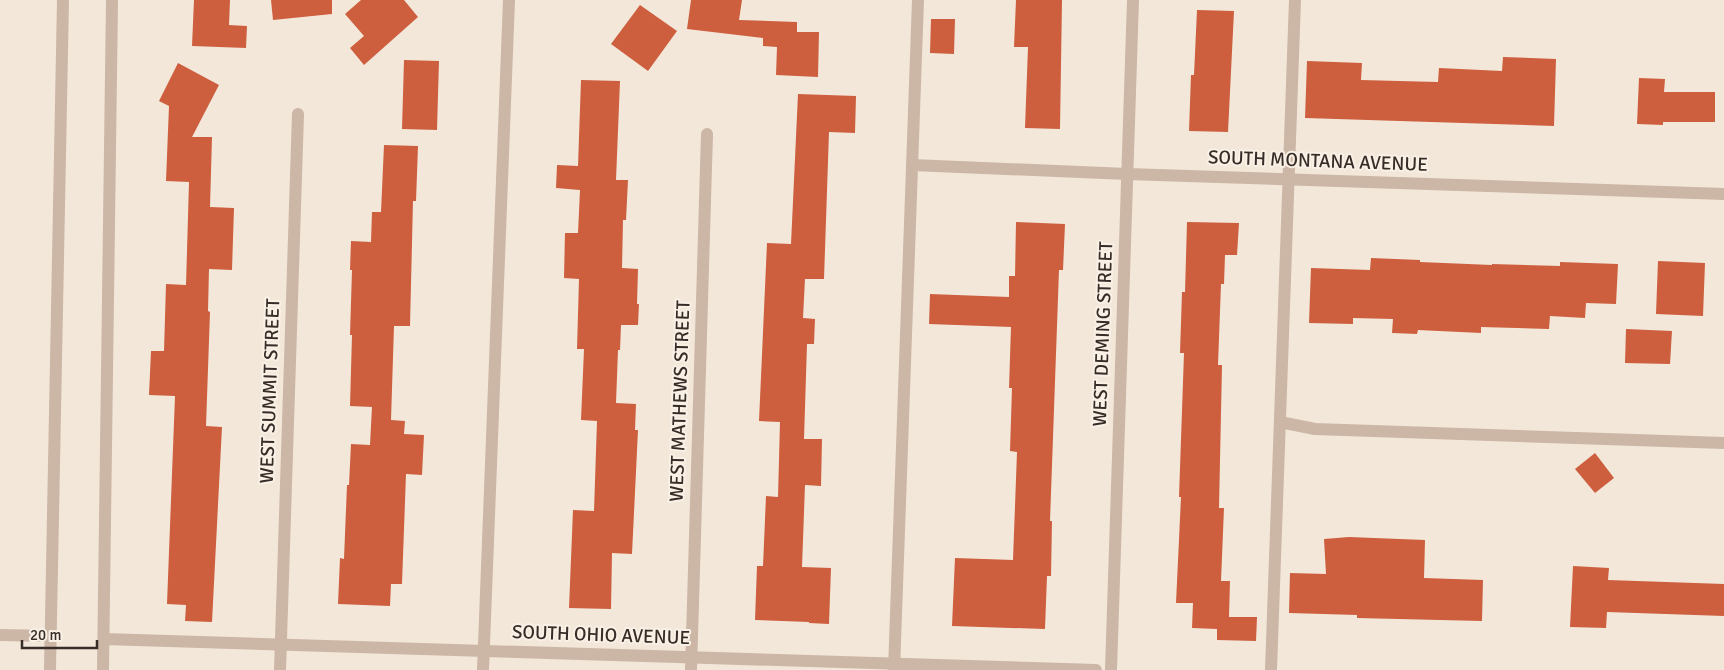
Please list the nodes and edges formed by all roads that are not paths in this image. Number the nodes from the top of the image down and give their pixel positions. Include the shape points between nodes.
1 (63, 0) edge
2 (112, 0) edge
3 (509, 0) edge
4 (918, 0) edge
5 (1133, 0) edge
6 (1296, 0) edge
7 (298, 114) dead end
8 (707, 134) dead end
9 (912, 165) junction
10 (1127, 174) junction
11 (1289, 179) junction
12 (1724, 194) edge
13 (1280, 422) junction
14 (1724, 443) edge
15 (0, 635) edge
16 (51, 636) junction
17 (104, 639) junction
18 (281, 645) junction
19 (483, 650) junction
20 (691, 656) junction
21 (894, 667) edge
22 (50, 670) edge
23 (103, 670) edge
24 (280, 670) edge
25 (483, 670) edge
26 (690, 670) edge
27 (1096, 670) edge
28 (1112, 670) edge
29 (1271, 670) edge

1 - 16 street
2 - 17 street
3 - 19 street
4 - 9 street
5 - 10 street, WEST DEMING STREET
6 - 11 street
7 - 18 street, WEST SUMMIT STREET
8 - 20 street, WEST MATHEWS STREET
9 - 10 street, SOUTH MONTANA AVENUE
9 - 21 street
10 - 11 street, SOUTH MONTANA AVENUE
10 - 28 street, WEST DEMING STREET
11 - 12 street, SOUTH MONTANA AVENUE
11 - 13 street
13 - 14 street via 1315,429
13 - 29 street
15 - 16 street
16 - 22 street
17 - 18 street, SOUTH OHIO AVENUE
17 - 23 street
18 - 19 street, SOUTH OHIO AVENUE
18 - 24 street, WEST SUMMIT STREET
19 - 20 street, SOUTH OHIO AVENUE
19 - 25 street
20 - 21 street, SOUTH OHIO AVENUE
20 - 26 street, WEST MATHEWS STREET
21 - 27 street, SOUTH OHIO AVENUE

